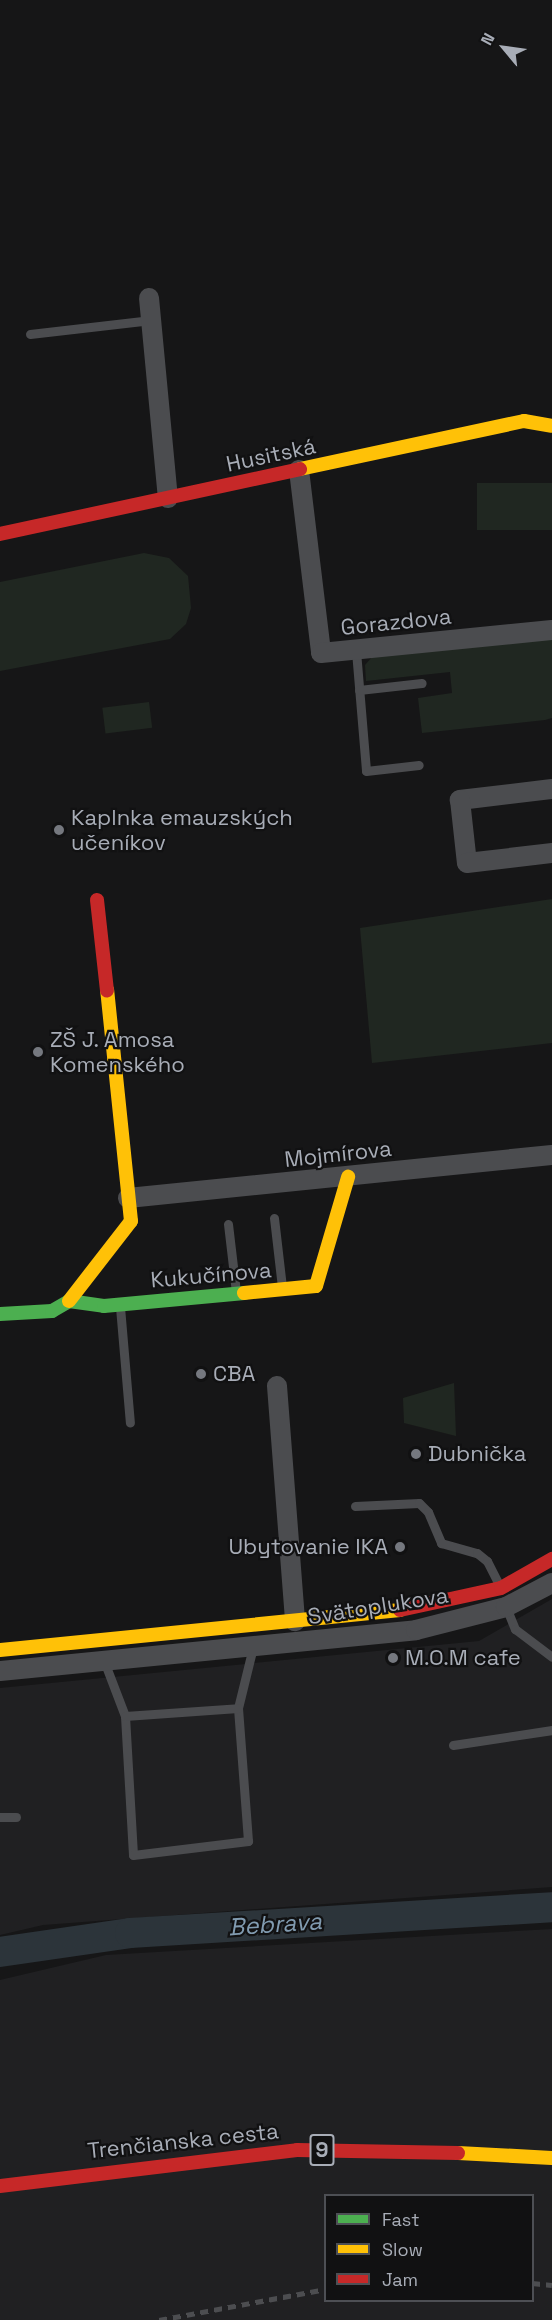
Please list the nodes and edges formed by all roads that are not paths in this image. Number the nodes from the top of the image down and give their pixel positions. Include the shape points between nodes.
1 (149, 298) dead end
2 (151, 320) junction
3 (30, 334) dead end
4 (552, 416) edge
5 (524, 421) junction
6 (552, 426) edge
7 (299, 470) junction
8 (168, 498) junction
9 (0, 534) edge
10 (552, 630) edge
11 (356, 651) junction
12 (422, 683) dead end
13 (359, 690) junction
14 (419, 765) dead end
15 (552, 789) edge
16 (552, 854) edge
17 (97, 900) dead end
18 (552, 1155) edge
19 (348, 1177) junction
20 (128, 1198) junction
21 (274, 1218) dead end
22 (228, 1224) dead end
23 (282, 1290) junction
24 (236, 1295) junction
25 (69, 1301) junction
26 (120, 1305) junction
27 (0, 1314) edge
28 (277, 1386) dead end
29 (130, 1423) dead end
30 (355, 1506) dead end
31 (552, 1559) edge
32 (552, 1583) edge
33 (501, 1588) junction
34 (506, 1607) junction
35 (295, 1621) junction
36 (239, 1627) junction
37 (247, 1648) junction
38 (0, 1650) edge
39 (552, 1658) edge
40 (104, 1661) junction
41 (0, 1671) edge
42 (238, 1708) junction
43 (125, 1716) junction
44 (552, 1730) edge
45 (453, 1745) dead end
46 (0, 1817) edge
47 (16, 1817) dead end
48 (552, 2158) edge
49 (0, 2186) edge

1 - 2 street
2 - 3 lane
2 - 8 street
4 - 5 street
5 - 6 street, Husitská
5 - 7 street, Husitská
7 - 8 street, Husitská
7 - 11 street, Gorazdova via 321,653
8 - 9 street, Husitská
10 - 11 street, Gorazdova
11 - 13 lane
12 - 13 lane
13 - 14 lane via 366,771
15 - 16 street via 460,800 467,862
17 - 20 street
18 - 19 street, Mojmírova
19 - 20 street, Mojmírova
19 - 23 street, Kukučínova via 316,1286
20 - 25 street via 130,1221
21 - 23 lane
22 - 24 lane
23 - 24 street, Kukučínova
24 - 26 street, Kukučínova
25 - 26 street, Kukučínova
25 - 27 street, Kukučínova via 52,1311
26 - 29 lane
28 - 35 street, Svätoplukova
30 - 33 lane via 419,1503 428,1512 441,1543 477,1553 487,1561
31 - 33 street, Svätoplukova
32 - 34 street, Svätoplukova
33 - 35 street, Svätoplukova via 412,1609
34 - 37 street, Svätoplukova via 416,1630
34 - 39 lane via 515,1629
35 - 36 street, Svätoplukova
36 - 37 street
36 - 38 street, Svätoplukova
37 - 40 street, Svätoplukova
37 - 42 lane
40 - 41 street, Svätoplukova
40 - 43 lane
42 - 43 lane
42 - 43 lane via 248,1841 134,1855
44 - 45 lane
46 - 47 lane
48 - 49 street, Trenčianska cesta / 9 via 397,2149 297,2150

